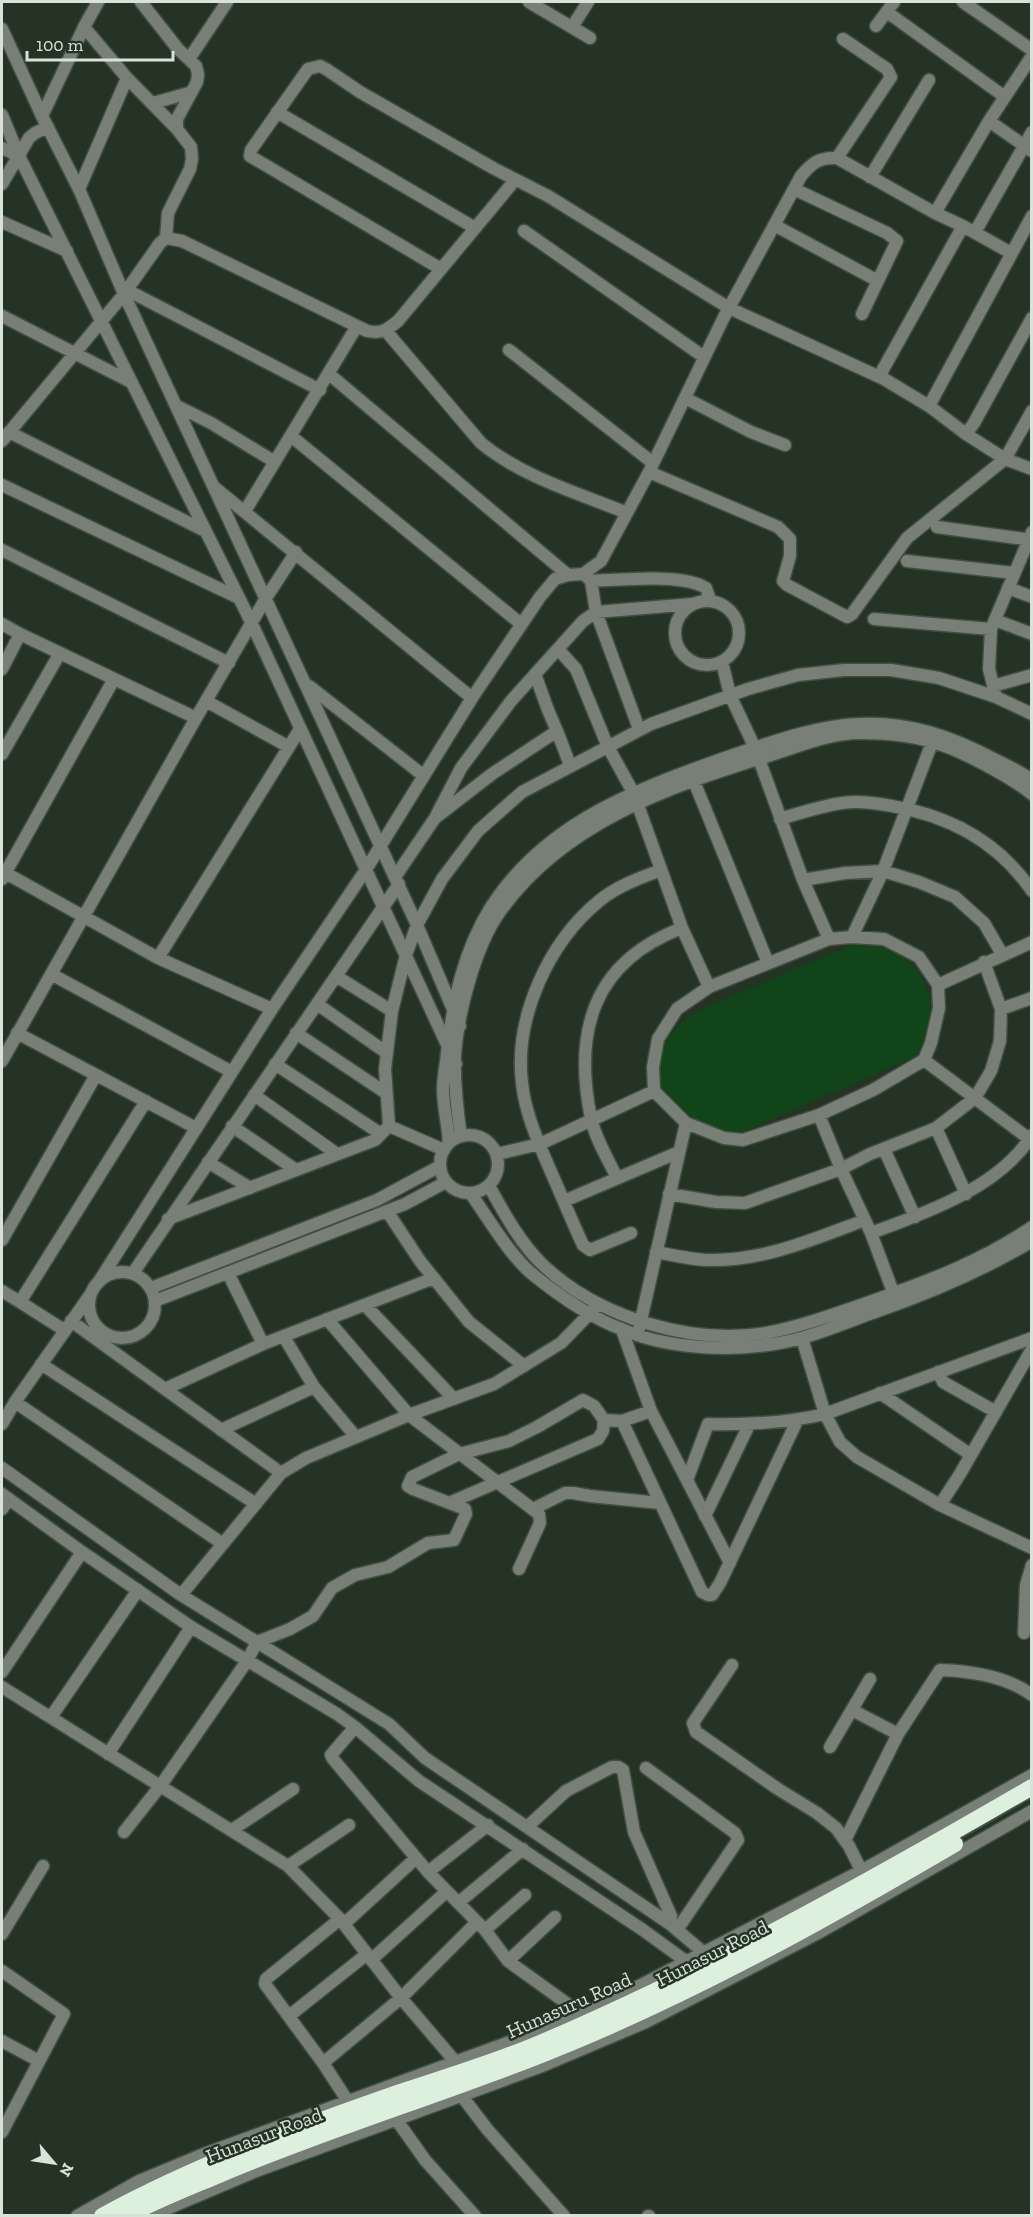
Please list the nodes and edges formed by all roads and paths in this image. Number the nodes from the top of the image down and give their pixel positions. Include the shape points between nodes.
1 (98, 2) edge
2 (141, 2) edge
3 (227, 2) edge
4 (529, 2) edge
5 (588, 2) edge
6 (963, 2) edge
7 (890, 7) edge
8 (876, 26) dead end
9 (84, 27) junction
10 (572, 27) junction
11 (2, 29) edge
12 (590, 38) dead end
13 (843, 39) dead end
14 (1032, 50) edge
15 (1032, 56) edge
16 (189, 59) junction
17 (127, 78) junction
18 (929, 80) dead end
19 (189, 93) junction
20 (1005, 97) junction
21 (153, 103) junction
22 (277, 112) junction
23 (2, 115) edge
24 (989, 121) junction
25 (45, 122) junction
26 (177, 129) junction
27 (1032, 132) edge
28 (2, 148) edge
29 (1028, 148) edge
30 (19, 156) junction
31 (837, 158) junction
32 (870, 177) junction
33 (515, 180) junction
34 (2, 184) edge
35 (79, 189) junction
36 (794, 189) junction
37 (935, 213) junction
38 (1032, 216) edge
39 (2, 222) edge
40 (774, 225) junction
41 (963, 226) junction
42 (475, 228) junction
43 (524, 231) dead end
44 (975, 232) junction
45 (166, 238) junction
46 (67, 251) junction
47 (1011, 253) junction
48 (441, 269) junction
49 (878, 281) junction
50 (125, 292) junction
51 (729, 308) junction
52 (862, 314) dead end
53 (2, 316) edge
54 (1032, 318) edge
55 (102, 321) junction
56 (357, 326) junction
57 (386, 331) junction
58 (509, 350) dead end
59 (74, 355) junction
60 (704, 357) junction
61 (329, 374) junction
62 (884, 379) junction
63 (130, 382) junction
64 (320, 390) junction
65 (684, 398) junction
66 (177, 406) junction
67 (929, 406) junction
68 (1032, 411) edge
69 (966, 434) junction
70 (291, 436) junction
71 (5, 437) edge
72 (784, 445) dead end
73 (1005, 459) junction
74 (275, 462) junction
75 (651, 467) junction
76 (1032, 469) edge
77 (2, 485) edge
78 (214, 487) junction
79 (627, 513) junction
80 (248, 514) junction
81 (937, 526) dead end
82 (205, 531) junction
83 (237, 536) junction
84 (1030, 537) edge
85 (2, 550) edge
86 (296, 552) junction
87 (907, 561) dead end
88 (1014, 573) junction
89 (568, 575) junction
90 (587, 577) junction
91 (1008, 588) junction
92 (1032, 597) edge
93 (239, 598) junction
94 (266, 598) junction
95 (710, 600) junction
96 (692, 604) junction
97 (596, 612) junction
98 (874, 619) dead end
99 (2, 624) edge
100 (252, 624) junction
101 (521, 624) junction
102 (993, 624) junction
103 (20, 634) junction
104 (1032, 634) edge
105 (558, 650) junction
106 (60, 653) junction
107 (722, 662) junction
108 (229, 663) junction
109 (2, 669) edge
110 (535, 674) junction
111 (1032, 675) edge
112 (114, 679) junction
113 (305, 684) junction
114 (995, 691) junction
115 (730, 695) junction
116 (472, 698) junction
117 (206, 701) junction
118 (1032, 714) edge
119 (196, 718) junction
120 (300, 729) junction
121 (639, 729) junction
122 (557, 731) junction
123 (934, 737) junction
124 (288, 747) junction
125 (608, 747) junction
126 (757, 753) junction
127 (2, 754) edge
128 (570, 765) junction
129 (691, 775) junction
130 (424, 776) junction
131 (1032, 780) edge
132 (1032, 794) edge
133 (635, 799) junction
134 (906, 808) junction
135 (435, 818) junction
136 (780, 819) junction
137 (380, 845) junction
138 (661, 870) junction
139 (365, 871) junction
140 (883, 871) junction
141 (3, 875) edge
142 (397, 880) junction
143 (803, 880) junction
144 (1032, 891) edge
145 (383, 908) junction
146 (83, 917) junction
147 (417, 925) junction
148 (682, 928) junction
149 (852, 937) junction
150 (829, 939) junction
151 (1032, 942) edge
152 (1002, 954) junction
153 (406, 955) junction
154 (159, 958) junction
155 (984, 962) junction
156 (768, 963) junction
157 (51, 975) junction
158 (336, 976) junction
159 (938, 985) junction
160 (709, 987) junction
161 (1032, 998) edge
162 (317, 1004) junction
163 (452, 1006) junction
164 (272, 1009) junction
165 (1001, 1009) junction
166 (392, 1011) junction
167 (460, 1026) junction
168 (17, 1033) junction
169 (296, 1033) junction
170 (448, 1048) junction
171 (387, 1053) junction
172 (924, 1060) junction
173 (2, 1061) edge
174 (275, 1064) junction
175 (456, 1064) junction
176 (232, 1072) junction
177 (96, 1075) junction
178 (654, 1091) junction
179 (386, 1093) junction
180 (254, 1095) junction
181 (975, 1098) junction
182 (146, 1101) junction
183 (819, 1114) junction
184 (591, 1120) junction
185 (686, 1123) junction
186 (232, 1126) junction
187 (196, 1128) junction
188 (936, 1128) junction
189 (385, 1130) junction
190 (461, 1136) junction
191 (1031, 1138) edge
192 (540, 1144) junction
193 (446, 1147) junction
194 (884, 1149) junction
195 (679, 1152) junction
196 (337, 1154) junction
197 (497, 1154) junction
198 (208, 1162) junction
199 (440, 1166) junction
200 (841, 1169) junction
201 (296, 1170) junction
202 (617, 1178) junction
203 (446, 1182) junction
204 (489, 1186) junction
205 (250, 1188) junction
206 (471, 1194) junction
207 (669, 1194) junction
208 (966, 1194) junction
209 (564, 1201) junction
210 (387, 1211) junction
211 (915, 1217) junction
212 (168, 1219) junction
213 (865, 1220) junction
214 (1032, 1227) edge
215 (631, 1233) dead end
216 (871, 1233) junction
217 (2, 1240) edge
218 (1032, 1241) edge
219 (656, 1252) junction
220 (228, 1273) junction
221 (133, 1274) junction
222 (434, 1278) junction
223 (98, 1283) junction
224 (151, 1288) junction
225 (2, 1291) edge
226 (91, 1294) junction
227 (896, 1299) junction
228 (156, 1301) junction
229 (20, 1302) junction
230 (365, 1305) junction
231 (595, 1308) junction
232 (327, 1320) junction
233 (640, 1322) junction
234 (68, 1326) junction
235 (622, 1330) junction
236 (638, 1335) junction
237 (284, 1337) junction
238 (802, 1338) junction
239 (1032, 1338) edge
240 (263, 1344) junction
241 (1032, 1349) edge
242 (41, 1364) junction
243 (524, 1366) junction
244 (938, 1372) junction
245 (314, 1387) junction
246 (165, 1389) junction
247 (880, 1393) junction
248 (454, 1399) junction
249 (9, 1405) edge
250 (651, 1411) junction
251 (996, 1412) junction
252 (825, 1414) junction
253 (409, 1415) junction
254 (604, 1420) junction
255 (622, 1421) junction
256 (797, 1421) junction
257 (2, 1424) edge
258 (749, 1425) junction
259 (221, 1430) junction
260 (356, 1437) junction
261 (459, 1454) junction
262 (971, 1455) junction
263 (2, 1468) edge
264 (281, 1473) junction
265 (687, 1480) junction
266 (496, 1482) junction
267 (4, 1501) edge
268 (449, 1503) junction
269 (660, 1503) junction
270 (256, 1504) junction
271 (940, 1505) junction
272 (533, 1509) junction
273 (705, 1516) junction
274 (223, 1544) junction
275 (1032, 1548) edge
276 (82, 1552) junction
277 (730, 1563) junction
278 (519, 1569) dead end
279 (1031, 1570) edge
280 (138, 1590) junction
281 (181, 1595) junction
282 (191, 1627) junction
283 (1024, 1633) dead end
284 (257, 1642) junction
285 (247, 1661) junction
286 (732, 1665) dead end
287 (2, 1672) edge
288 (870, 1679) dead end
289 (2, 1687) edge
290 (1032, 1695) edge
291 (852, 1710) junction
292 (51, 1717) junction
293 (355, 1727) junction
294 (898, 1734) junction
295 (830, 1747) dead end
296 (108, 1754) junction
297 (646, 1768) dead end
298 (1032, 1775) edge
299 (161, 1785) junction
300 (1032, 1787) edge
301 (293, 1789) dead end
302 (1032, 1801) edge
303 (1032, 1811) edge
304 (350, 1825) dead end
305 (488, 1825) junction
306 (527, 1827) junction
307 (232, 1830) junction
308 (124, 1832) dead end
309 (845, 1840) junction
310 (523, 1849) junction
311 (415, 1859) junction
312 (43, 1866) dead end
313 (288, 1866) junction
314 (428, 1872) junction
315 (864, 1876) junction
316 (446, 1892) junction
317 (525, 1896) dead end
318 (458, 1904) junction
319 (555, 1917) dead end
320 (342, 1922) junction
321 (481, 1926) junction
322 (673, 1927) junction
323 (2, 1934) edge
324 (369, 1957) junction
325 (508, 1961) junction
326 (704, 1967) junction
327 (2, 1971) edge
328 (401, 1998) junction
329 (289, 2016) junction
330 (585, 2019) junction
331 (2, 2041) edge
332 (39, 2061) junction
333 (323, 2063) junction
334 (457, 2078) junction
335 (350, 2106) junction
336 (392, 2114) junction
337 (2, 2132) edge
338 (77, 2216) edge
339 (102, 2216) edge
340 (128, 2216) edge
341 (150, 2216) edge
342 (475, 2216) edge
343 (564, 2216) edge

1 - 9 street
2 - 16 street
3 - 16 street
4 - 10 street
5 - 10 street
6 - 14 street
7 - 8 street
7 - 20 street
9 - 17 street
9 - 25 street
10 - 12 street
11 - 25 street
13 - 31 street via 887,69 891,76
15 - 20 street
16 - 19 street via 198,74
17 - 21 street
17 - 35 street
18 - 32 street
19 - 21 street
19 - 26 street via 177,118
20 - 24 street
21 - 26 street
22 - 33 street via 308,69 320,66
22 - 42 street
22 - 48 street via 251,150 252,158
23 - 30 street
24 - 29 street
24 - 37 street
25 - 30 street
25 - 35 street
26 - 45 street via 191,147 192,159 168,213
27 - 29 street
28 - 30 street
29 - 44 street
30 - 34 street
30 - 46 street
31 - 32 street
31 - 36 street via 824,157 811,163
32 - 37 street
33 - 42 street
33 - 51 street via 548,196
35 - 50 street
36 - 40 street
36 - 49 street via 897,241
37 - 41 street
38 - 47 street
39 - 46 street
40 - 49 street
40 - 51 street
41 - 44 street
41 - 62 street via 881,373
42 - 48 street
43 - 60 street
44 - 47 street
45 - 50 street
45 - 56 street via 182,241
46 - 55 street
47 - 67 street
48 - 57 street
49 - 52 street
50 - 55 street
50 - 64 street
50 - 66 street
51 - 60 street
51 - 62 street
53 - 59 street
54 - 69 street
55 - 59 street
55 - 63 street
56 - 57 street via 377,333
56 - 61 street
57 - 79 street via 481,443 498,457
58 - 75 street
59 - 63 street
59 - 71 street
60 - 65 street
61 - 64 street
61 - 89 street
62 - 67 street
63 - 82 street
64 - 70 street
65 - 72 street
65 - 75 street
66 - 74 street
66 - 78 street
67 - 69 street
68 - 73 street
69 - 73 street
70 - 74 street
70 - 101 street
71 - 82 street
73 - 75 street via 907,538 847,617 783,581 790,539 778,527
73 - 76 street
74 - 80 street
75 - 79 street
77 - 93 street
78 - 80 street
78 - 83 street
79 - 90 street via 601,561
80 - 83 street
80 - 86 street
81 - 84 street
82 - 93 street
83 - 94 street
84 - 88 street
85 - 108 street
86 - 94 street
86 - 116 street
87 - 88 street
88 - 91 street
89 - 90 street
89 - 101 street via 555,579
90 - 95 street via 697,581 706,588
90 - 97 street
91 - 92 street
91 - 102 street
93 - 100 street
94 - 100 street
94 - 113 street
95 - 96 street
95 - 107 street via 723,604 734,614 739,626 736,647
96 - 97 street
96 - 107 street via 679,615 674,631 678,648 689,661 705,666
97 - 105 street
97 - 121 street
98 - 102 street
99 - 103 street
100 - 108 street
100 - 120 street
101 - 116 street
102 - 104 street
102 - 114 street via 989,669
103 - 106 street
103 - 109 street
105 - 110 street
105 - 125 street via 576,669
106 - 112 street
106 - 127 street
107 - 115 street
108 - 117 street
110 - 122 street
110 - 135 street via 461,768
111 - 114 street
112 - 119 street
112 - 141 street
113 - 130 street
113 - 137 street
114 - 115 street via 891,670 844,670 798,675
114 - 118 street
115 - 121 street
115 - 126 street
116 - 130 street
117 - 119 street
117 - 124 street
119 - 146 street
120 - 124 street
120 - 139 street
121 - 125 street
122 - 128 street
122 - 135 street
123 - 126 street via 897,725 859,723 823,728
123 - 131 street via 982,753
123 - 132 street
123 - 134 street
124 - 154 street
125 - 128 street
125 - 133 street
126 - 129 street
126 - 136 street
128 - 147 street via 522,792 478,831 442,879
129 - 133 street
129 - 156 street
130 - 137 street
133 - 138 street
133 - 163 street via 599,808 560,835 512,879 474,940
133 - 167 street via 543,863 498,914 470,980
134 - 136 street via 843,802
134 - 140 street
134 - 144 street via 952,822 991,847 1017,869
135 - 142 street
136 - 143 street
137 - 139 street
137 - 142 street
138 - 148 street
138 - 192 street via 600,900 557,947 541,976 521,1048 522,1083
139 - 145 street
139 - 164 street
140 - 143 street
140 - 149 street
140 - 152 street via 955,897 984,923
141 - 146 street
142 - 145 street
142 - 147 street
143 - 150 street
145 - 153 street
145 - 158 street
146 - 154 street
146 - 157 street
147 - 153 street
147 - 163 street
148 - 160 street
148 - 184 street via 657,938 624,961 601,991 586,1030 584,1071
149 - 150 street
149 - 159 street via 884,939 919,957
150 - 156 street
151 - 152 street
152 - 155 street
153 - 166 street
153 - 170 street
154 - 164 street
155 - 159 street
155 - 165 street
156 - 160 street
157 - 168 street
157 - 176 street
158 - 162 street
158 - 166 street
159 - 172 street via 939,1008
160 - 178 street via 677,1009 658,1039
161 - 165 street
162 - 169 street
162 - 171 street
163 - 167 street
163 - 170 street
164 - 176 street
165 - 181 street via 1000,1041 991,1071
166 - 171 street
167 - 175 street
168 - 173 street
168 - 177 street
169 - 174 street
169 - 179 street
170 - 175 street
170 - 193 street via 443,1089
171 - 179 street
172 - 181 street
172 - 183 street via 873,1090
174 - 180 street
174 - 189 street
175 - 190 street
176 - 187 street
177 - 182 street
177 - 217 street
178 - 184 street
178 - 185 street
179 - 189 street
180 - 186 street
180 - 196 street
181 - 188 street
181 - 191 street
182 - 187 street
182 - 229 street
183 - 185 street via 743,1140 724,1138
183 - 200 street
184 - 192 street
184 - 202 street
185 - 195 street
186 - 198 street
186 - 201 street
187 - 223 street
188 - 194 street
188 - 208 street
189 - 193 street
189 - 196 street via 375,1140
190 - 193 street
190 - 197 street via 487,1140
191 - 208 street via 1001,1169
192 - 197 street
192 - 209 street
193 - 199 street
194 - 200 street
194 - 211 street
195 - 202 street
195 - 207 street
196 - 201 street
197 - 204 street via 499,1166
198 - 205 street
198 - 212 street
199 - 203 street
199 - 224 street via 377,1200
200 - 207 street via 745,1203
200 - 213 street
201 - 205 street
202 - 209 street
203 - 206 street via 461,1193
203 - 210 street
204 - 206 street
204 - 231 street via 513,1229 542,1264
205 - 212 street
206 - 231 street via 529,1271 556,1291
207 - 219 street
208 - 211 street
209 - 215 street via 582,1245 590,1250
210 - 220 street
210 - 222 street
211 - 216 street
212 - 221 street
213 - 216 street
213 - 219 street via 779,1252 743,1258 707,1260
214 - 227 street via 968,1265
216 - 227 street
218 - 227 street via 993,1264
219 - 233 street
220 - 228 street
220 - 240 street
221 - 223 street via 114,1273
221 - 224 street
222 - 230 street
222 - 243 street via 469,1322
223 - 226 street
224 - 228 street
225 - 229 street
226 - 228 street via 92,1321 112,1338 138,1335 148,1326
226 - 234 street
227 - 233 street via 771,1332 733,1336 701,1336
227 - 238 street
229 - 234 street
230 - 232 street
230 - 248 street
231 - 233 street
231 - 235 street
231 - 243 street via 561,1343
232 - 237 street
232 - 253 street
233 - 236 street
234 - 242 street
234 - 246 street
235 - 236 street
235 - 250 street
236 - 238 street via 696,1347 768,1344
237 - 240 street
237 - 245 street
238 - 252 street
239 - 244 street
240 - 246 street
241 - 251 street
242 - 249 street
242 - 270 street
243 - 248 street via 494,1384
244 - 247 street
244 - 251 street via 943,1382
245 - 259 street
245 - 260 street
246 - 259 street
247 - 252 street
247 - 262 street
248 - 253 street
249 - 257 street
249 - 274 street
250 - 255 street
250 - 265 street
251 - 262 street
252 - 256 street
252 - 271 street via 840,1442 857,1457
253 - 260 street
253 - 261 street
254 - 255 street
254 - 261 street via 594,1406 583,1400 509,1441
254 - 266 street via 598,1439
255 - 269 street
256 - 258 street
256 - 277 street
258 - 265 street via 708,1424
258 - 273 street
259 - 264 street
260 - 264 street
261 - 266 street
261 - 268 street via 409,1481 412,1489
262 - 271 street
263 - 281 street
264 - 270 street
265 - 273 street
266 - 268 street
266 - 272 street
267 - 276 street
268 - 284 street via 465,1509 466,1514 454,1540 428,1543 388,1567 355,1575 332,1588 313,1616
269 - 272 street via 573,1492
269 - 277 street via 702,1592 712,1595
270 - 274 street
271 - 275 street
272 - 278 street via 540,1514 540,1523
273 - 277 street
274 - 281 street
276 - 280 street
276 - 287 street
279 - 283 street via 1026,1585
280 - 282 street
280 - 292 street
281 - 284 street
282 - 285 street
282 - 296 street
284 - 285 street
284 - 306 street via 389,1724 425,1758
285 - 293 street
285 - 299 street
286 - 309 street via 693,1723 696,1732 817,1813
288 - 291 street
289 - 292 street
290 - 294 street via 1019,1686 990,1677 940,1670
291 - 294 street
291 - 295 street
292 - 296 street
293 - 305 street via 419,1781
293 - 311 street via 331,1755
294 - 309 street
296 - 299 street
297 - 322 street via 735,1833 738,1840
298 - 315 street
299 - 307 street
299 - 308 street
300 - 315 highway, Hunasuru Road
301 - 307 street
302 - 326 highway, Hunasur Road via 834,1915
303 - 334 street via 820,1932 646,2022 542,2066
304 - 313 street
305 - 310 street
305 - 314 street
306 - 322 street
306 - 322 street via 566,1791 612,1767 623,1770 634,1832
307 - 313 street
309 - 315 street
310 - 318 street
310 - 326 street
311 - 314 street
311 - 320 street
312 - 323 street
313 - 320 street
314 - 316 street
315 - 326 highway, Hunasuru Road
316 - 318 street
316 - 324 street
317 - 321 street
318 - 321 street
319 - 325 street
320 - 324 street
320 - 329 street via 266,1979
321 - 325 street
321 - 328 street
322 - 326 street
324 - 328 street
324 - 329 street
325 - 330 street
326 - 330 highway, Hunasuru Road
326 - 334 highway, Hunasur Road via 591,2035
327 - 332 street via 64,2014
328 - 333 street
328 - 334 street
329 - 333 street
330 - 334 highway, Hunasuru Road
331 - 332 street
332 - 337 street
333 - 335 street
334 - 335 highway, Hunasuru Road
334 - 336 highway, Hunasur Road
334 - 343 street via 487,2129
335 - 338 street via 171,2168
335 - 339 highway, Hunasuru Road via 141,2194
336 - 340 highway, Hunasur Road via 254,2160
336 - 341 street
336 - 342 street via 425,2160

